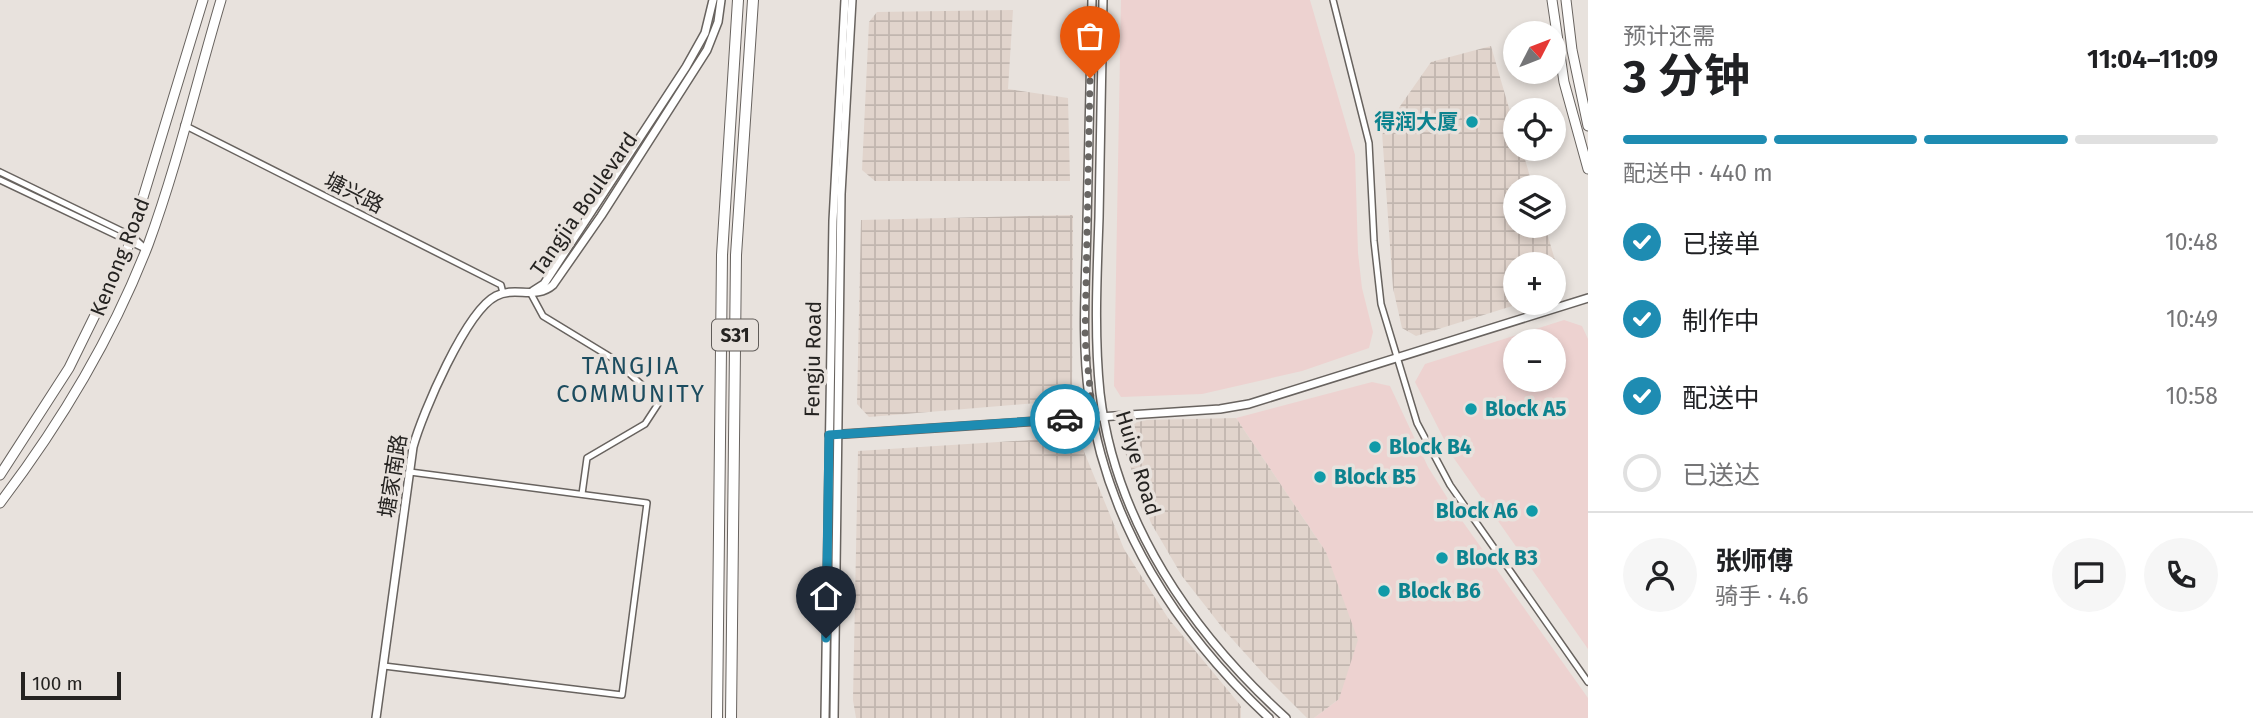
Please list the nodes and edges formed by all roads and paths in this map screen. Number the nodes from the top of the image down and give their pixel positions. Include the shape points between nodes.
1 (203, 0) edge
2 (221, 0) edge
3 (713, 0) edge
4 (721, 0) edge
5 (738, 0) edge
6 (753, 0) edge
7 (845, 0) edge
8 (852, 0) edge
9 (1092, 0) edge
10 (1104, 0) edge
11 (1333, 0) edge
12 (1552, 0) edge
13 (1566, 0) edge
14 (184, 125) junction
15 (1588, 126) edge
16 (1588, 169) edge
17 (0, 172) edge
18 (0, 180) edge
19 (131, 240) junction
20 (146, 249) junction
21 (530, 292) junction
22 (503, 293) junction
23 (1588, 298) edge
24 (1395, 356) junction
25 (1104, 417) junction
26 (1093, 418) junction
27 (833, 435) junction
28 (410, 472) junction
29 (0, 475) edge
30 (582, 494) junction
31 (0, 503) edge
32 (384, 666) junction
33 (1588, 682) edge
34 (376, 718) edge
35 (717, 718) edge
36 (731, 718) edge
37 (825, 718) edge
38 (834, 718) edge
39 (1269, 718) edge
40 (1286, 718) edge

1 - 19 main road, Kenong Road
2 - 14 main road, Kenong Road
3 - 21 street, Tangjia Boulevard via 705,33 686,67 544,284
4 - 21 street, Tangjia Boulevard via 707,50 601,216 553,285 544,292
5 - 35 highway, S31 via 722,255
6 - 36 highway, S31 via 736,255
7 - 27 street, Fengju Road via 834,196
8 - 27 street, Fengju Road
9 - 26 street, Huiye Road via 1085,339
10 - 25 street, Huiye Road via 1096,339
11 - 24 street via 1369,143 1377,274
12 - 16 main road via 1564,82
13 - 15 main road
14 - 20 main road, Kenong Road
14 - 22 street, 塘兴路 via 501,285
17 - 19 street
18 - 19 street
19 - 20 street
19 - 29 main road, Kenong Road via 69,368
20 - 31 main road, Kenong Road via 76,391
21 - 22 street
21 - 30 street via 544,316 612,358 660,401 645,425 592,452
22 - 28 street, 塘家南路 via 477,313 453,352 418,427
23 - 24 street
24 - 25 street via 1250,404
24 - 33 street via 1432,455
25 - 26 street
25 - 40 street, Huiye Road via 1128,500 1168,580 1225,658
26 - 27 street
26 - 39 street, Huiye Road via 1118,504 1158,586 1217,665
27 - 37 street, Fengju Road
27 - 38 street, Fengju Road
28 - 30 street
28 - 32 street, 塘家南路
30 - 32 street via 647,503 622,695
32 - 34 street, 塘家南路

